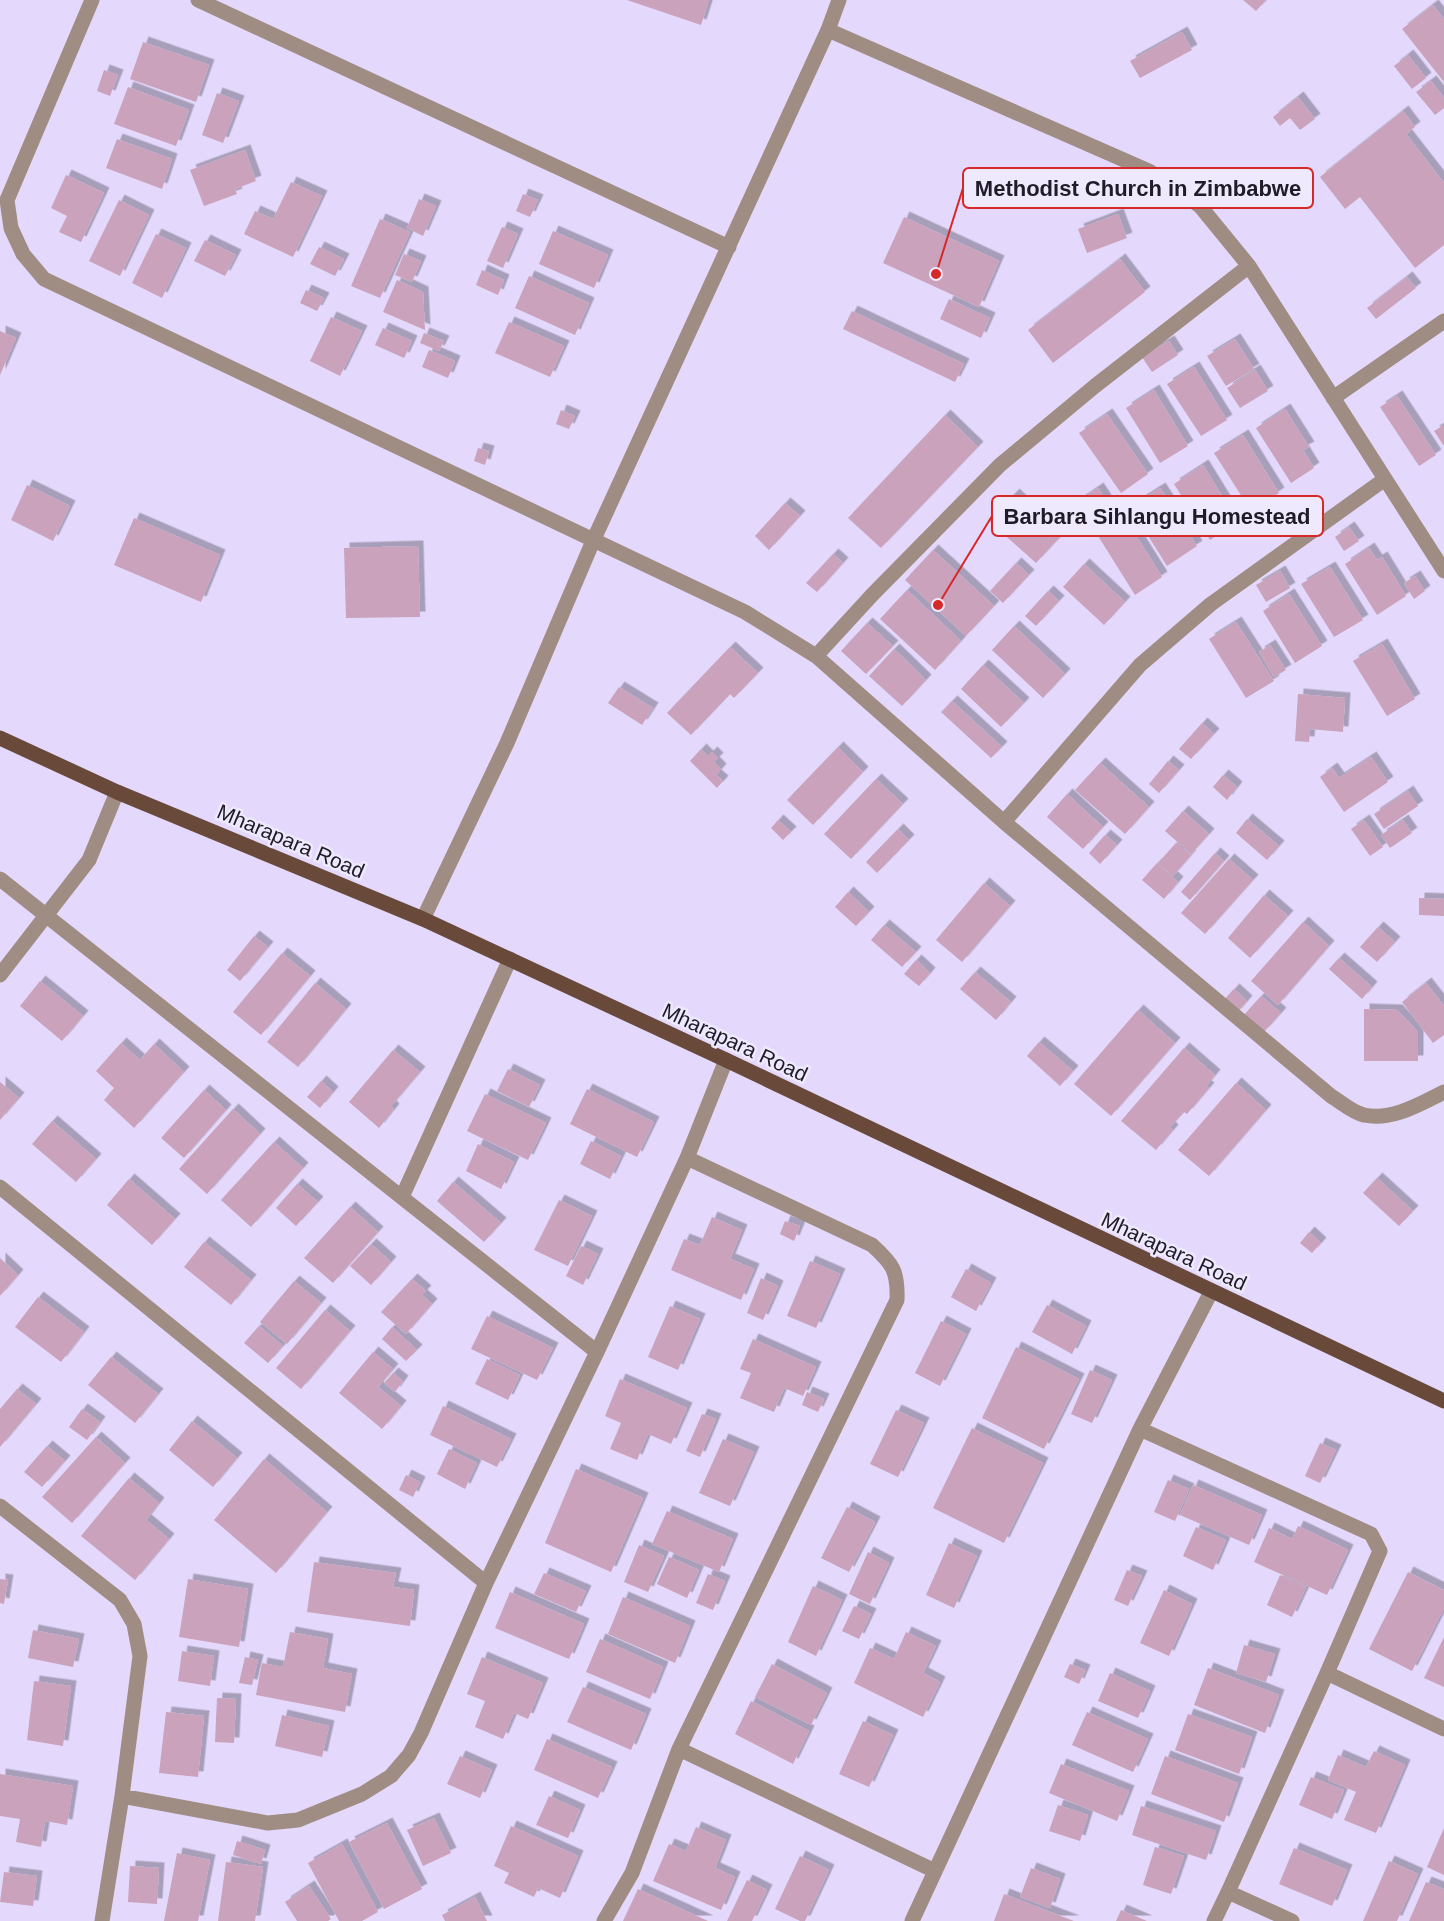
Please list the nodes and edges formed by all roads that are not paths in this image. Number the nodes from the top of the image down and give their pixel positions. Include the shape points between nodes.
1 (92, 0) edge
2 (839, 0) edge
3 (204, 1) edge
4 (828, 30) junction
5 (729, 247) junction
6 (1249, 266) junction
7 (1444, 321) edge
8 (1333, 398) junction
9 (1385, 479) junction
10 (593, 541) junction
11 (1444, 571) edge
12 (816, 656) junction
13 (0, 738) edge
14 (117, 792) junction
15 (1004, 822) junction
16 (0, 879) edge
17 (46, 916) junction
18 (423, 919) junction
19 (510, 959) junction
20 (0, 975) edge
21 (726, 1060) junction
22 (1444, 1092) edge
23 (687, 1158) junction
24 (0, 1187) edge
25 (402, 1197) junction
26 (1211, 1292) junction
27 (597, 1352) junction
28 (1444, 1401) edge
29 (1140, 1429) junction
30 (0, 1506) edge
31 (486, 1582) junction
32 (1327, 1673) junction
33 (1444, 1729) edge
34 (680, 1749) junction
35 (122, 1796) junction
36 (934, 1871) junction
37 (1228, 1892) junction
38 (102, 1921) edge
39 (604, 1921) edge
40 (912, 1921) edge
41 (1214, 1921) edge
42 (1292, 1921) edge

1 - 10 street via 7,200 11,228 23,254 44,279
2 - 4 street
3 - 5 street
4 - 5 street
4 - 6 street via 1149,171 1200,206
5 - 10 street
6 - 8 street
6 - 12 street via 1000,465
7 - 8 street
8 - 9 street
9 - 11 street
9 - 15 street via 1211,604 1140,665
10 - 12 street via 745,612
10 - 18 street via 507,743
12 - 15 street
13 - 14 main road, Mharapara Road
14 - 17 street via 89,860
14 - 18 main road, Mharapara Road
15 - 22 street via 1331,1096 1363,1115 1391,1115
16 - 17 street
17 - 20 street
17 - 25 street
18 - 19 main road, Mharapara Road
19 - 21 main road, Mharapara Road
19 - 25 street
21 - 23 street
21 - 26 main road, Mharapara Road
23 - 27 street
23 - 34 street via 872,1245 888,1259 898,1278 897,1299
24 - 31 street
25 - 27 street
26 - 28 main road, Mharapara Road
26 - 29 street
27 - 31 street
29 - 32 street via 1371,1534 1380,1551
29 - 36 street
30 - 35 street via 120,1600 134,1624 140,1656
31 - 35 street via 409,1755 391,1776 362,1794 298,1821 268,1823
32 - 33 street
32 - 37 street
34 - 36 street
34 - 39 street via 632,1872
35 - 38 street
36 - 40 street
37 - 41 street
37 - 42 street

